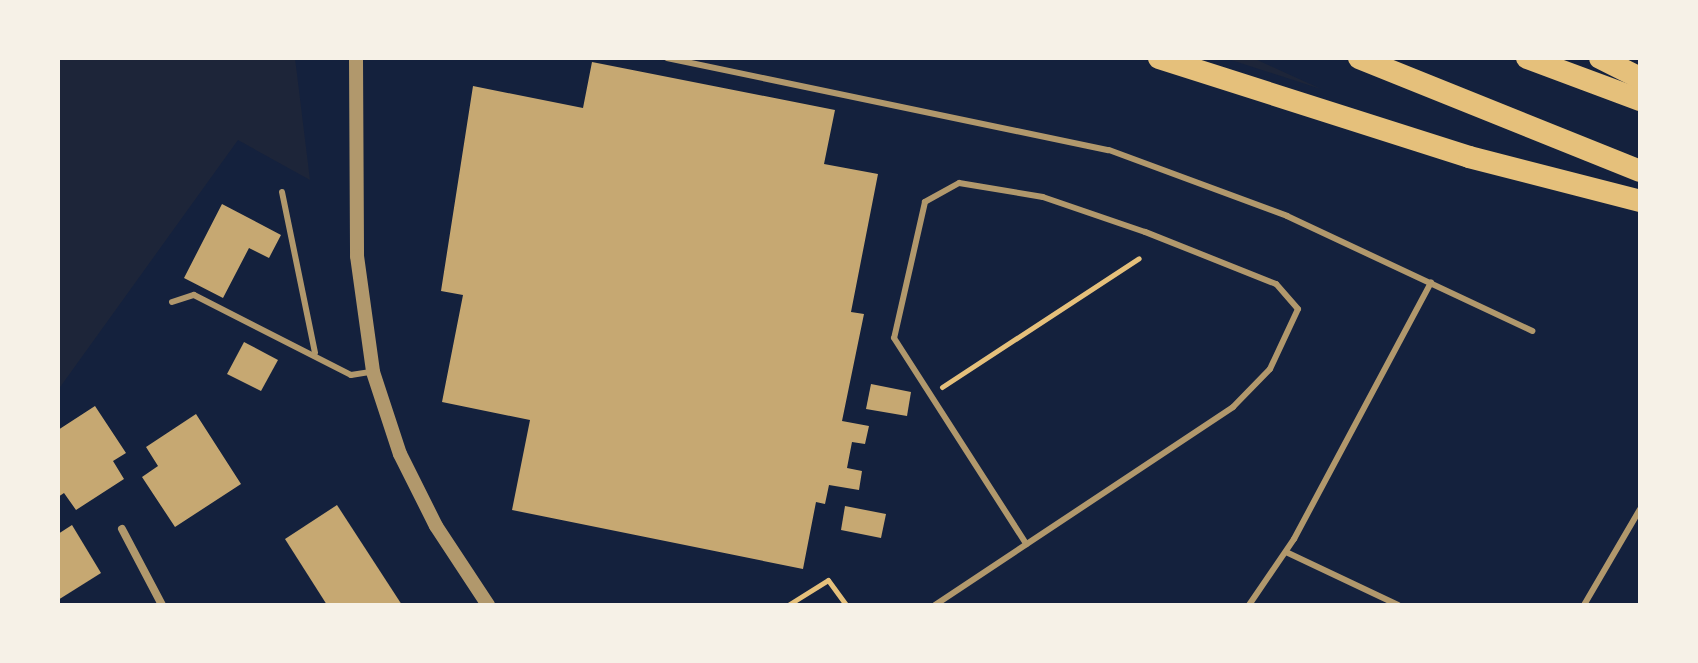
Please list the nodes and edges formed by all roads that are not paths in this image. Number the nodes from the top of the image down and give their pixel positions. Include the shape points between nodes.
1 (356, 58) edge
2 (667, 58) edge
3 (1159, 58) edge
4 (1359, 58) edge
5 (1527, 58) edge
6 (1600, 58) edge
7 (1640, 78) edge
8 (1640, 100) edge
9 (1640, 171) edge
10 (282, 192) dead end
11 (1640, 201) edge
12 (1431, 282) junction
13 (172, 302) dead end
14 (1532, 331) dead end
15 (315, 353) junction
16 (373, 372) junction
17 (1640, 509) edge
18 (122, 529) dead end
19 (1026, 544) junction
20 (1286, 552) junction
21 (162, 605) edge
22 (488, 605) edge
23 (935, 605) edge
24 (1249, 605) edge
25 (1398, 605) edge
26 (1584, 605) edge

1 - 16 street via 357,256
2 - 12 lane via 1109,150 1287,216
3 - 11 highway via 1469,157
4 - 9 highway
5 - 8 highway
6 - 7 highway
10 - 15 lane
12 - 14 lane
12 - 20 lane
13 - 15 lane via 194,295 274,340
15 - 16 lane via 351,375
16 - 22 street via 424,502
17 - 26 lane
18 - 21 street
19 - 19 lane via 1233,407 1274,361 1297,317 1294,298 1276,284 1145,232 1043,197 959,183 925,202 894,338
19 - 23 lane
20 - 24 lane
20 - 25 lane

